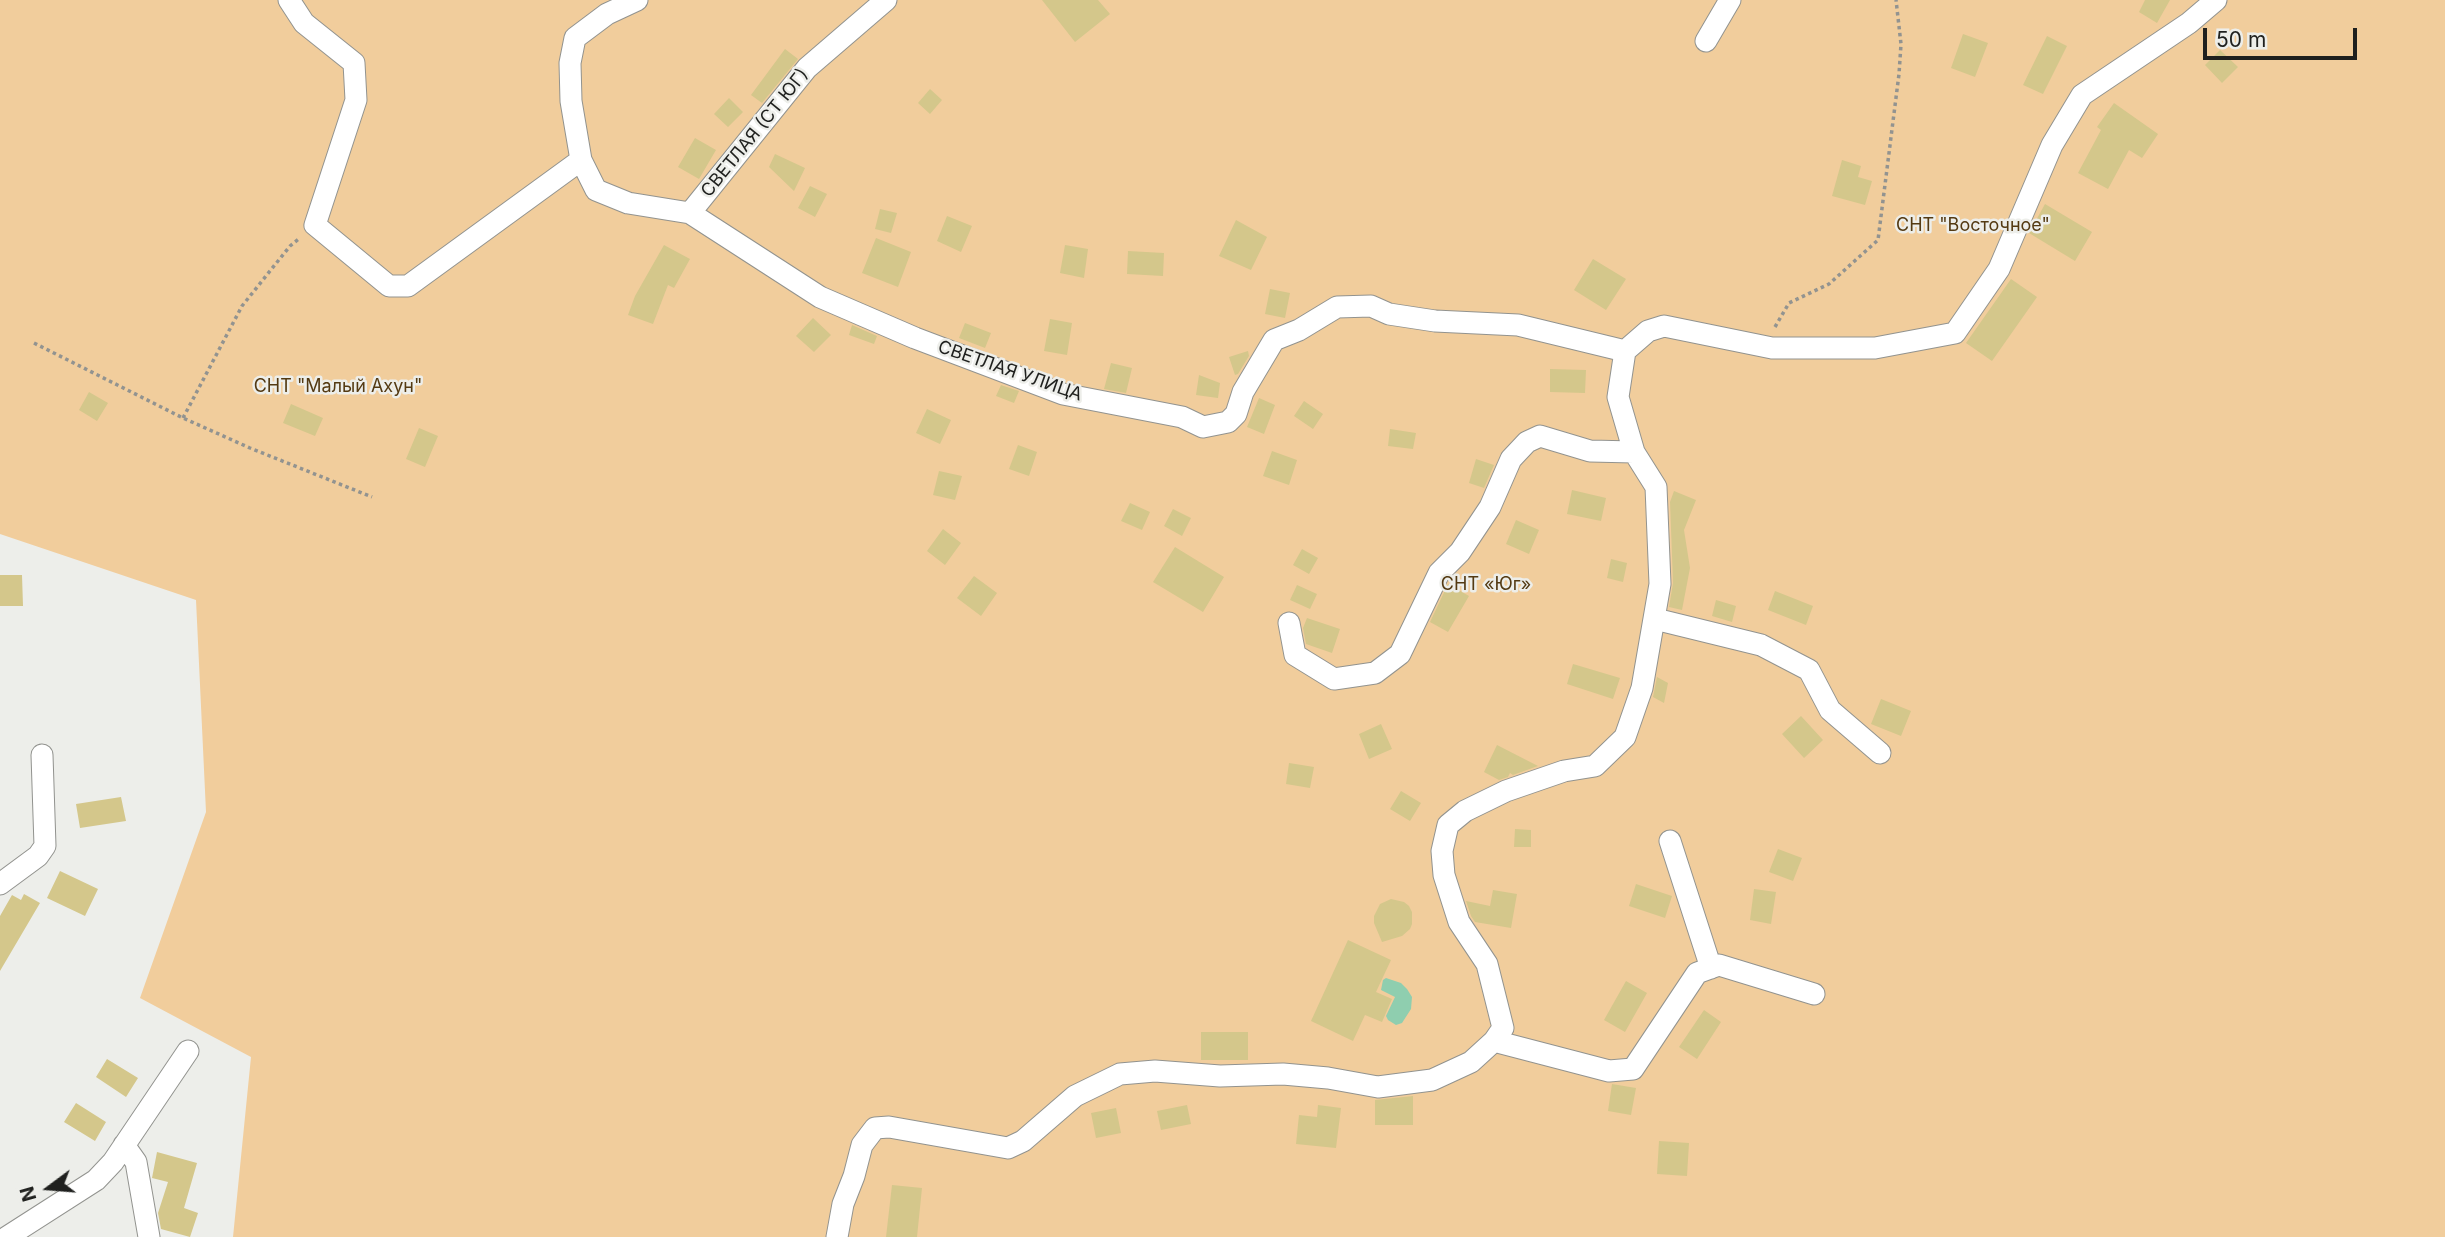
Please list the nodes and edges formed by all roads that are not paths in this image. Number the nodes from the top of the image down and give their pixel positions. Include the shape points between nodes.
1 (289, 0) edge
2 (637, 0) edge
3 (886, 0) edge
4 (1730, 0) edge
5 (2216, 0) edge
6 (1706, 41) dead end
7 (581, 160) junction
8 (690, 213) junction
9 (1625, 351) junction
10 (1634, 452) junction
11 (1655, 619) junction
12 (1289, 623) dead end
13 (1880, 753) dead end
14 (42, 755) dead end
15 (1670, 841) dead end
16 (0, 884) edge
17 (1711, 968) junction
18 (1814, 994) dead end
19 (1494, 1041) junction
20 (188, 1051) dead end
21 (124, 1145) junction
22 (7, 1237) edge
23 (149, 1237) edge
24 (837, 1237) edge

1 - 7 street via 304,23 354,63 356,100 315,225 389,286 408,286
2 - 7 street, СВЕТЛАЯ УЛИЦА via 607,14 575,38 571,102
3 - 8 street, СВЕТЛАЯ (СТ ЮГ) via 807,68
4 - 6 street
5 - 9 street via 2082,95 2052,145 1999,269 1955,333 1875,348 1772,348 1664,326 1648,331
7 - 8 street, СВЕТЛАЯ УЛИЦА via 596,190 628,203
8 - 9 street, СВЕТЛАЯ УЛИЦА via 820,297 915,338 1063,394 1182,417 1203,427 1228,422 1236,414 1274,340 1337,307 1371,306 1389,314 1435,321 1518,325
9 - 10 street via 1618,397
10 - 11 street via 1656,487 1660,584
10 - 12 street via 1590,451 1540,436 1527,442 1511,459 1490,507 1460,552 1439,573 1400,654 1376,673 1334,679 1295,655
11 - 13 street via 1761,645 1809,670 1830,710
11 - 19 street via 1642,688 1625,737 1595,766 1564,771 1506,791 1448,825 1442,851 1444,875 1459,922 1487,964 1503,1028
14 - 16 street via 45,846
15 - 17 street
17 - 18 street via 1719,965
17 - 19 street via 1697,973 1633,1069 1609,1071
19 - 24 street via 1471,1062 1432,1080 1378,1087 1283,1074 1120,1074 1074,1096 1023,1141 1008,1148 875,1128 862,1145
20 - 21 street
21 - 22 street via 96,1180
21 - 23 street via 136,1162

